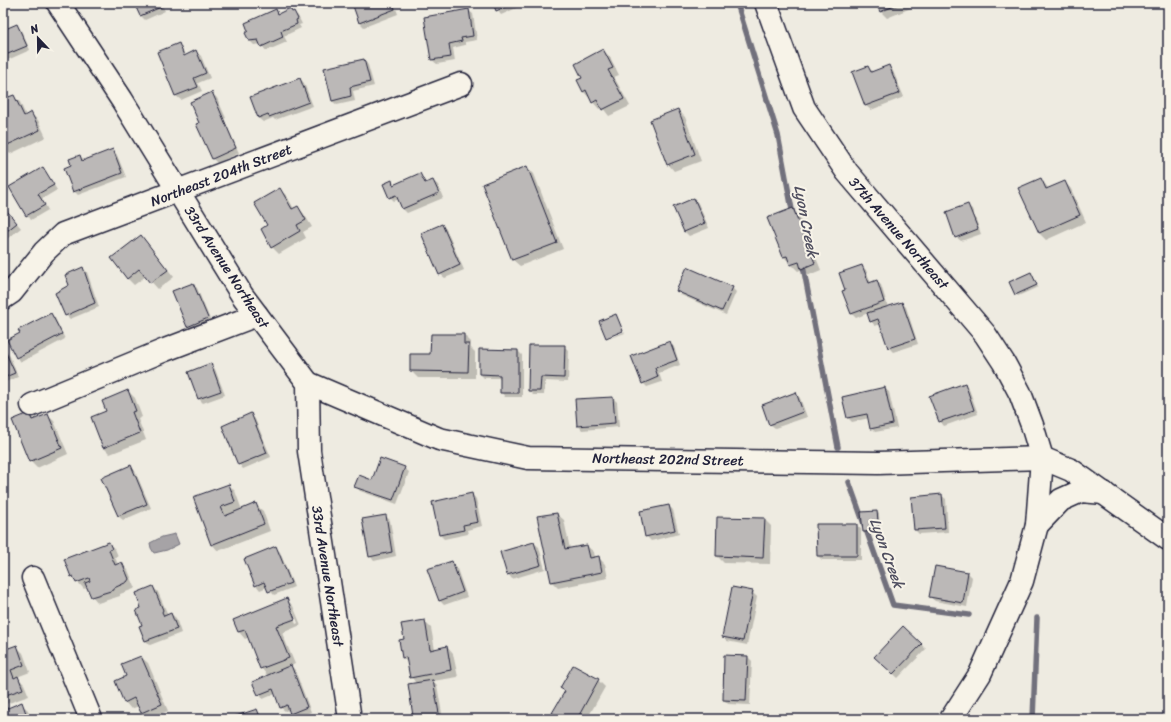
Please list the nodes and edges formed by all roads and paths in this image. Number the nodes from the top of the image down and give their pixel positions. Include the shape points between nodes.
1 (58, 3) edge
2 (766, 3) edge
3 (461, 84) dead end
4 (179, 191) junction
5 (3, 298) edge
6 (257, 315) junction
7 (308, 384) junction
8 (32, 405) dead end
9 (1042, 458) junction
10 (1104, 493) junction
11 (1037, 524) junction
12 (1168, 539) edge
13 (33, 578) dead end
14 (91, 719) edge
15 (350, 719) edge
16 (951, 719) edge

1 - 4 street, 33rd Avenue Northeast
2 - 9 street, 37th Avenue Northeast via 804,108 847,172 989,340 1020,393
3 - 4 street, Northeast 204th Street
4 - 5 street, Northeast 204th Street via 63,234 44,252 12,292
4 - 6 street, 33rd Avenue Northeast via 242,295
6 - 7 street, 33rd Avenue Northeast
6 - 8 street
7 - 9 street, Northeast 202nd Street via 439,439 528,458 878,463
7 - 15 street, 33rd Avenue Northeast via 308,451
9 - 10 street via 1071,470
9 - 11 street
10 - 11 street via 1081,491 1061,500
10 - 12 street
11 - 16 street via 1022,581 980,674
13 - 14 street

